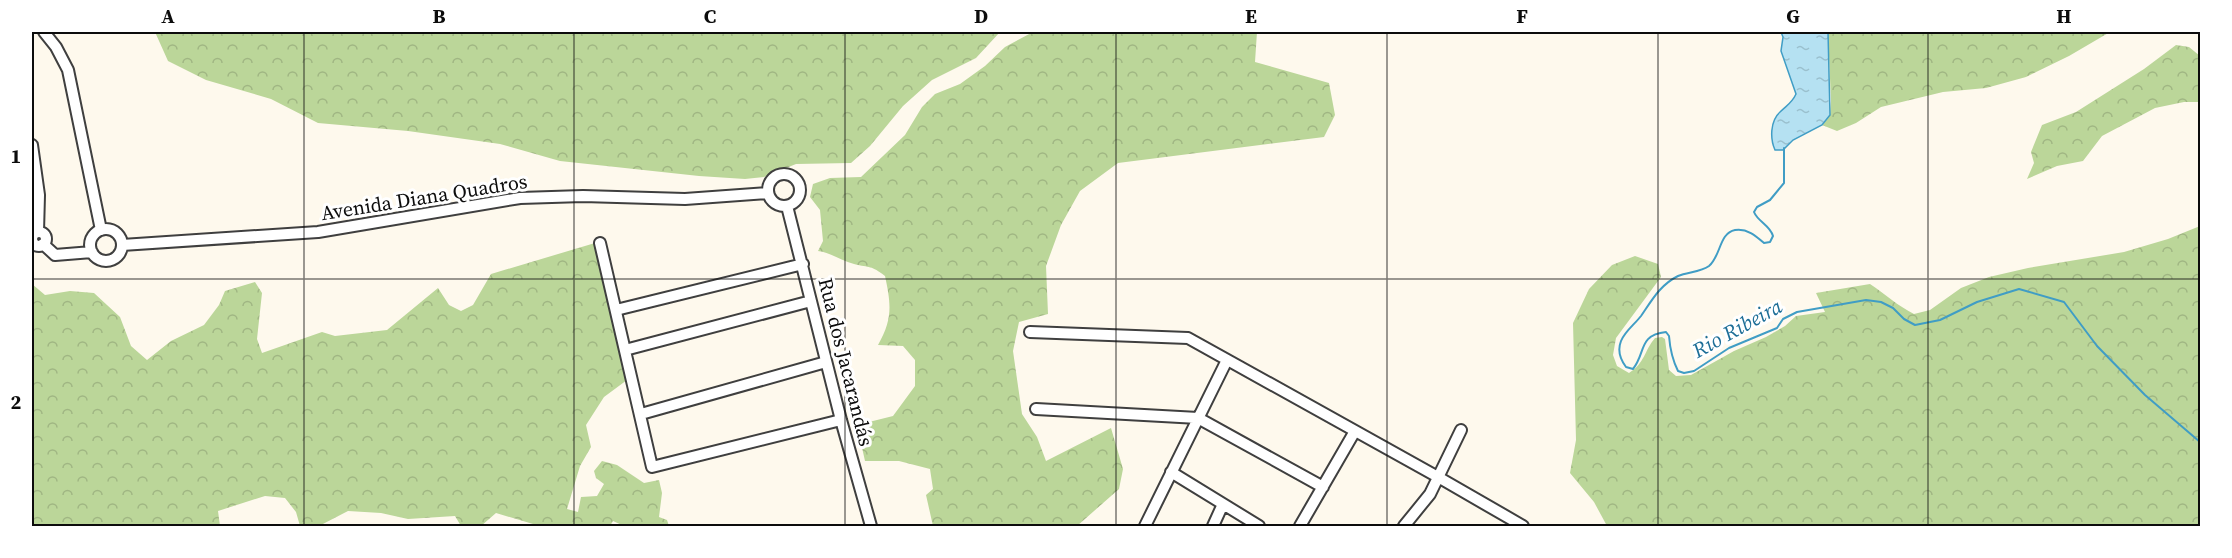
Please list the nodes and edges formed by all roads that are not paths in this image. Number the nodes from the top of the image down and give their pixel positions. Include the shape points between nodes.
1 (44, 32) edge
2 (32, 145) edge
3 (768, 193) junction
4 (787, 206) junction
5 (101, 230) junction
6 (36, 240) edge
7 (600, 243) dead end
8 (122, 245) junction
9 (92, 252) junction
10 (803, 264) junction
11 (811, 301) junction
12 (616, 310) junction
13 (1030, 332) dead end
14 (625, 350) junction
15 (1227, 360) junction
16 (826, 362) junction
17 (1036, 409) dead end
18 (641, 414) junction
19 (1198, 418) junction
20 (841, 420) junction
21 (1461, 430) dead end
22 (1355, 431) junction
23 (1171, 472) junction
24 (1438, 477) junction
25 (1323, 487) junction
26 (1223, 504) junction
27 (871, 526) edge
28 (1145, 526) edge
29 (1213, 526) edge
30 (1259, 526) edge
31 (1300, 526) edge
32 (1404, 526) edge
33 (1523, 526) edge

1 - 5 street via 68,70
2 - 6 street via 39,195
3 - 4 street via 775,204
3 - 4 street via 775,177 793,177 799,194
3 - 8 street, Avenida Diana Quadros via 685,199 520,198 318,232
4 - 10 street, Rua dos Jacarandás
5 - 8 street via 114,231
5 - 9 street via 91,239
6 - 9 street via 55,255
7 - 12 street
8 - 9 street via 117,257 108,261 98,259
10 - 11 street, Rua dos Jacarandás
10 - 12 street
11 - 14 street
11 - 16 street, Rua dos Jacarandás
12 - 14 street
13 - 15 street via 1188,338
14 - 18 street
15 - 19 street
15 - 22 street
16 - 18 street
16 - 20 street, Rua dos Jacarandás
17 - 19 street
18 - 20 street via 652,467
19 - 23 street
19 - 25 street
20 - 27 street, Rua dos Jacarandás
21 - 24 street
22 - 24 street
22 - 25 street
23 - 26 street
23 - 28 street
24 - 32 street via 1430,494
24 - 33 street
25 - 31 street
26 - 29 street
26 - 30 street

